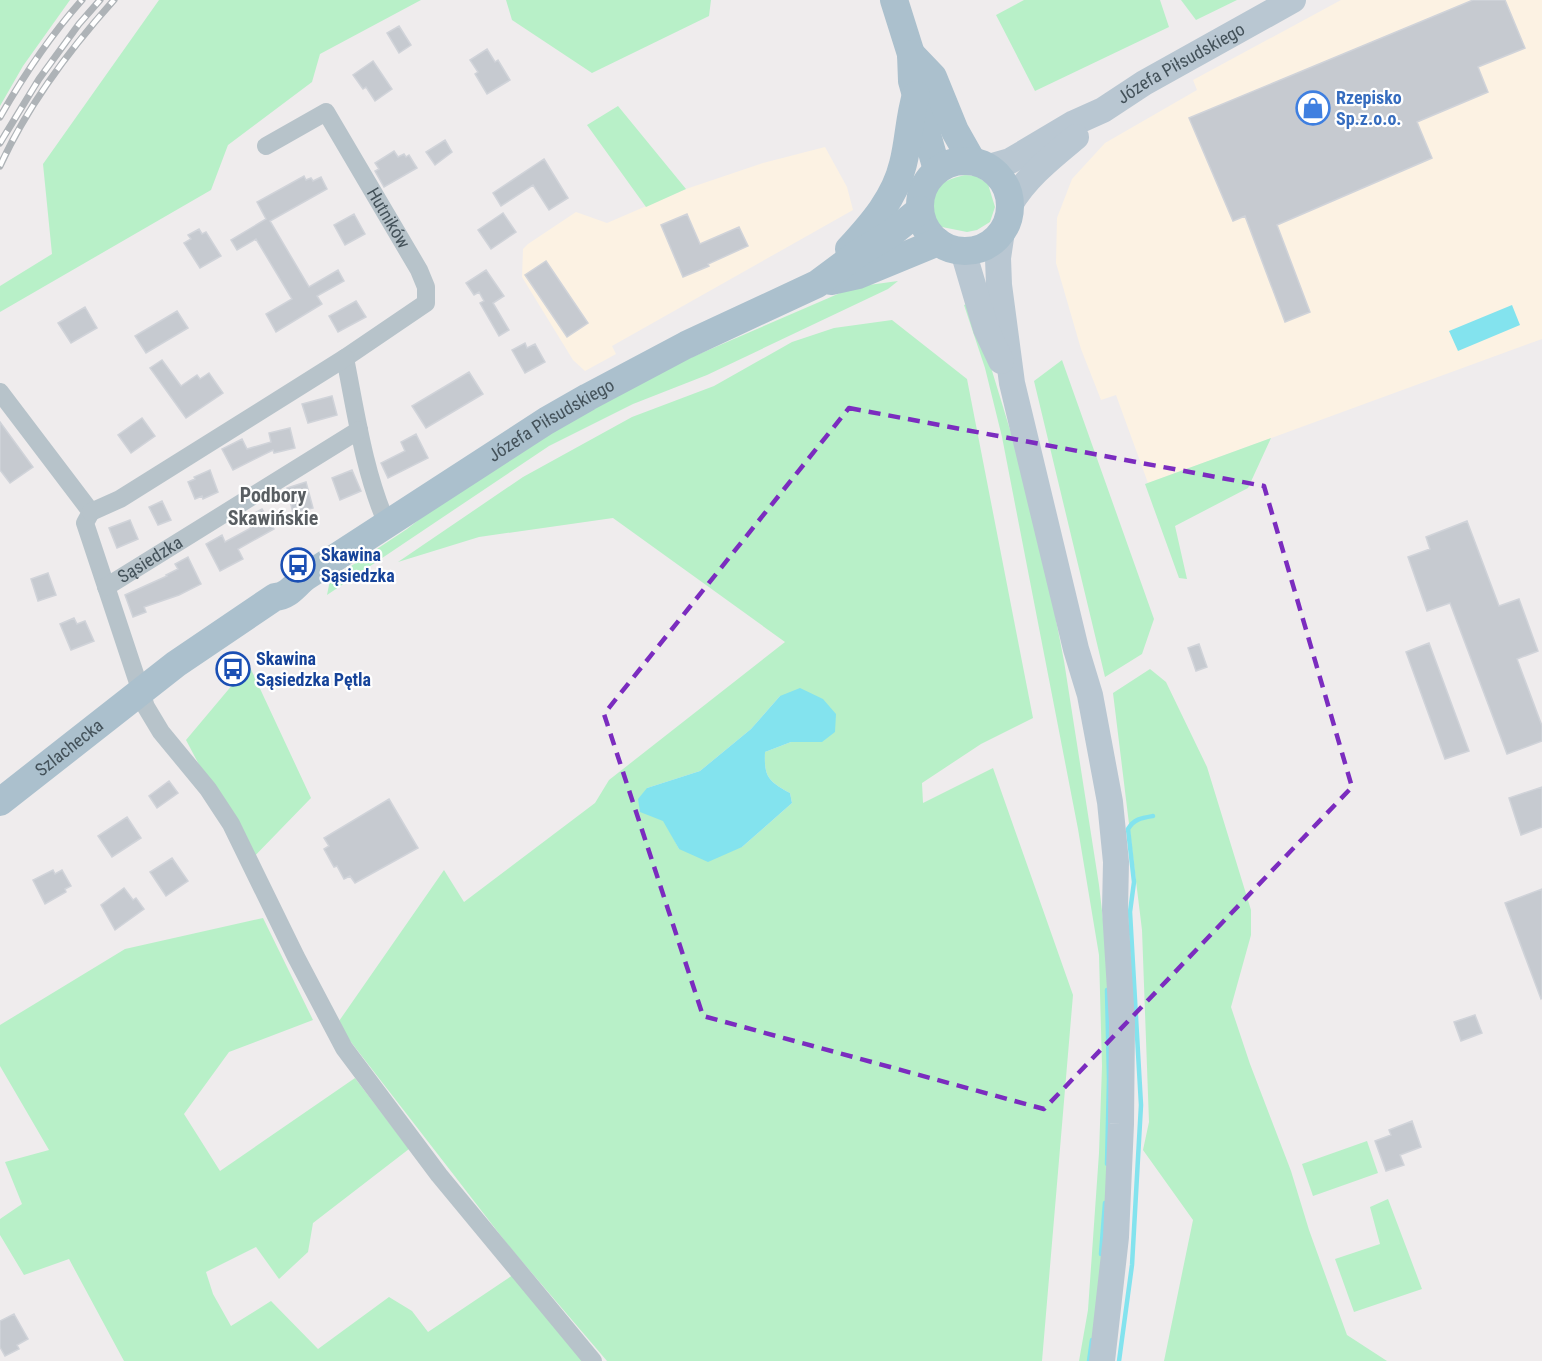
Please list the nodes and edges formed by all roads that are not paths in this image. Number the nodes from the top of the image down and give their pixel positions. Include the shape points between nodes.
1 (894, 0) edge
2 (1293, 0) edge
3 (912, 54) junction
4 (916, 95) junction
5 (1103, 110) junction
6 (266, 146) dead end
7 (980, 164) junction
8 (937, 170) junction
9 (920, 210) junction
10 (1006, 218) junction
11 (951, 246) junction
12 (818, 284) junction
13 (345, 358) junction
14 (1012, 383) junction
15 (0, 392) edge
16 (359, 430) junction
17 (91, 512) junction
18 (387, 524) junction
19 (106, 587) junction
20 (140, 692) junction
21 (0, 802) edge
22 (593, 1361) edge
23 (1102, 1361) edge

1 - 3 main road
2 - 5 main road, Józefa Piłsudskiego
3 - 4 main road
3 - 7 main road via 933,77 954,131
4 - 8 main road
4 - 12 main road via 903,167 890,199
5 - 7 main road, Józefa Piłsudskiego via 1010,161
5 - 10 main road, Józefa Piłsudskiego via 1045,163 1015,197
6 - 13 street, Hutników via 326,112 426,287 426,303
7 - 8 main road via 954,162
7 - 10 main road via 1002,180 1006,188
8 - 9 main road via 925,184
9 - 11 main road via 926,228
9 - 12 main road, Józefa Piłsudskiego
10 - 11 main road via 989,243 972,250
10 - 14 main road via 998,258
11 - 12 main road, Józefa Piłsudskiego
11 - 14 main road
12 - 18 main road, Józefa Piłsudskiego via 686,345 588,397
13 - 16 street
13 - 17 street, Hutników via 120,499
14 - 23 main road via 1090,695 1110,802 1116,862 1121,1124 1115,1247
15 - 17 street
16 - 18 street
16 - 19 street, Sąsiedzka
17 - 19 street, Sąsiedzka via 85,523
18 - 20 main road, Józefa Piłsudskiego via 300,581 278,591 275,597 194,650
19 - 20 street
20 - 21 main road, Szlachecka
20 - 22 street via 161,732 231,824 344,1048 440,1175

